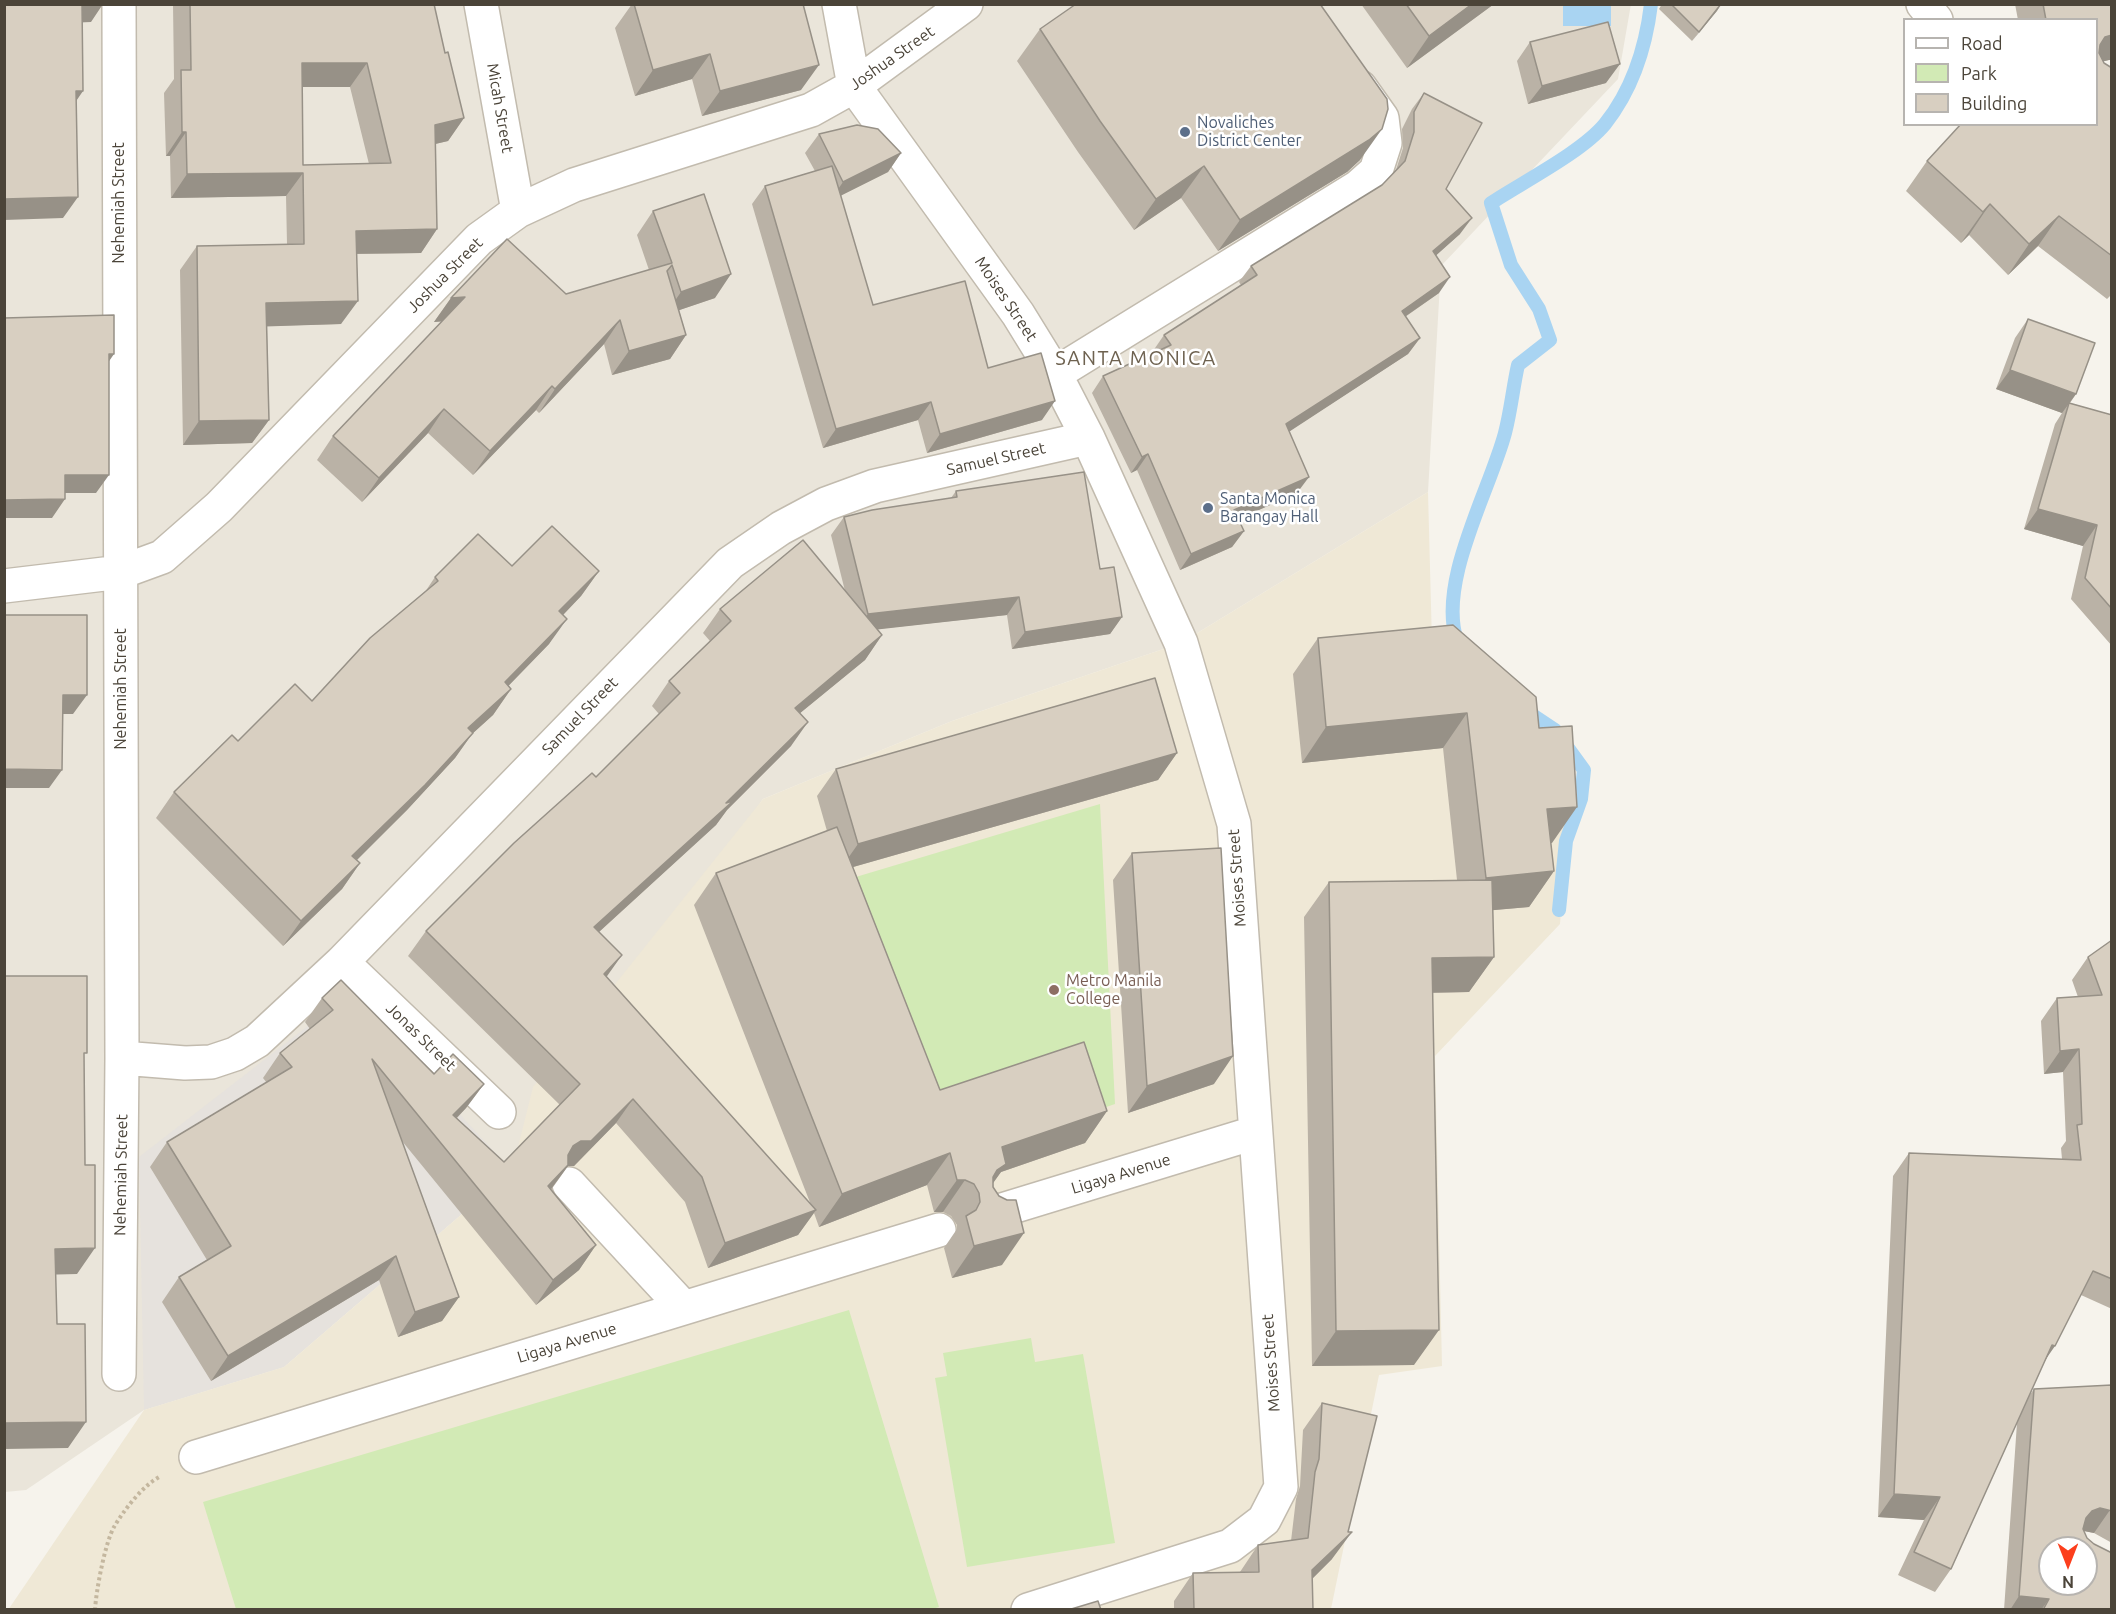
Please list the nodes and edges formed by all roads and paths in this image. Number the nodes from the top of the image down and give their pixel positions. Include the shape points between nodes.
1 (118, 4) edge
2 (481, 4) edge
3 (839, 4) edge
4 (966, 4) edge
5 (1923, 4) edge
6 (1934, 18) edge
7 (1342, 62) edge
8 (854, 86) junction
9 (518, 211) junction
10 (1055, 374) junction
11 (1088, 438) junction
12 (121, 572) junction
13 (4, 586) edge
14 (342, 962) junction
15 (122, 1058) junction
16 (499, 1112) dead end
17 (1254, 1133) junction
18 (569, 1184) edge
19 (989, 1214) edge
20 (939, 1230) dead end
21 (683, 1307) junction
22 (118, 1374) dead end
23 (196, 1457) joint
24 (95, 1610) edge
25 (1028, 1610) edge

1 - 12 street, Nehemiah Street
2 - 9 street, Micah Street
3 - 8 street, Moises Street
4 - 8 street, Joshua Street
5 - 6 street
7 - 10 street via 1382,118 1384,143 1376,171 1358,187
8 - 9 street, Joshua Street via 811,110 585,182
8 - 10 street, Moises Street via 1018,314
9 - 12 street, Joshua Street via 478,239 219,507 162,557
10 - 11 street, Moises Street
11 - 14 street, Samuel Street via 875,486 826,504 730,562
11 - 17 street, Moises Street via 1181,644 1234,824
12 - 13 street, Joshua Street
12 - 15 street, Nehemiah Street
14 - 15 street, Samuel Street via 257,1041 234,1054 211,1062 185,1063
14 - 16 street, Jonas Street
15 - 22 street, Nehemiah Street
17 - 19 street, Ligaya Avenue
17 - 25 street, Moises Street via 1281,1487 1264,1520 1230,1546
18 - 21 street
20 - 21 street, Ligaya Avenue
21 - 23 street, Ligaya Avenue
23 - 24 path via 151,1481 113,1529

